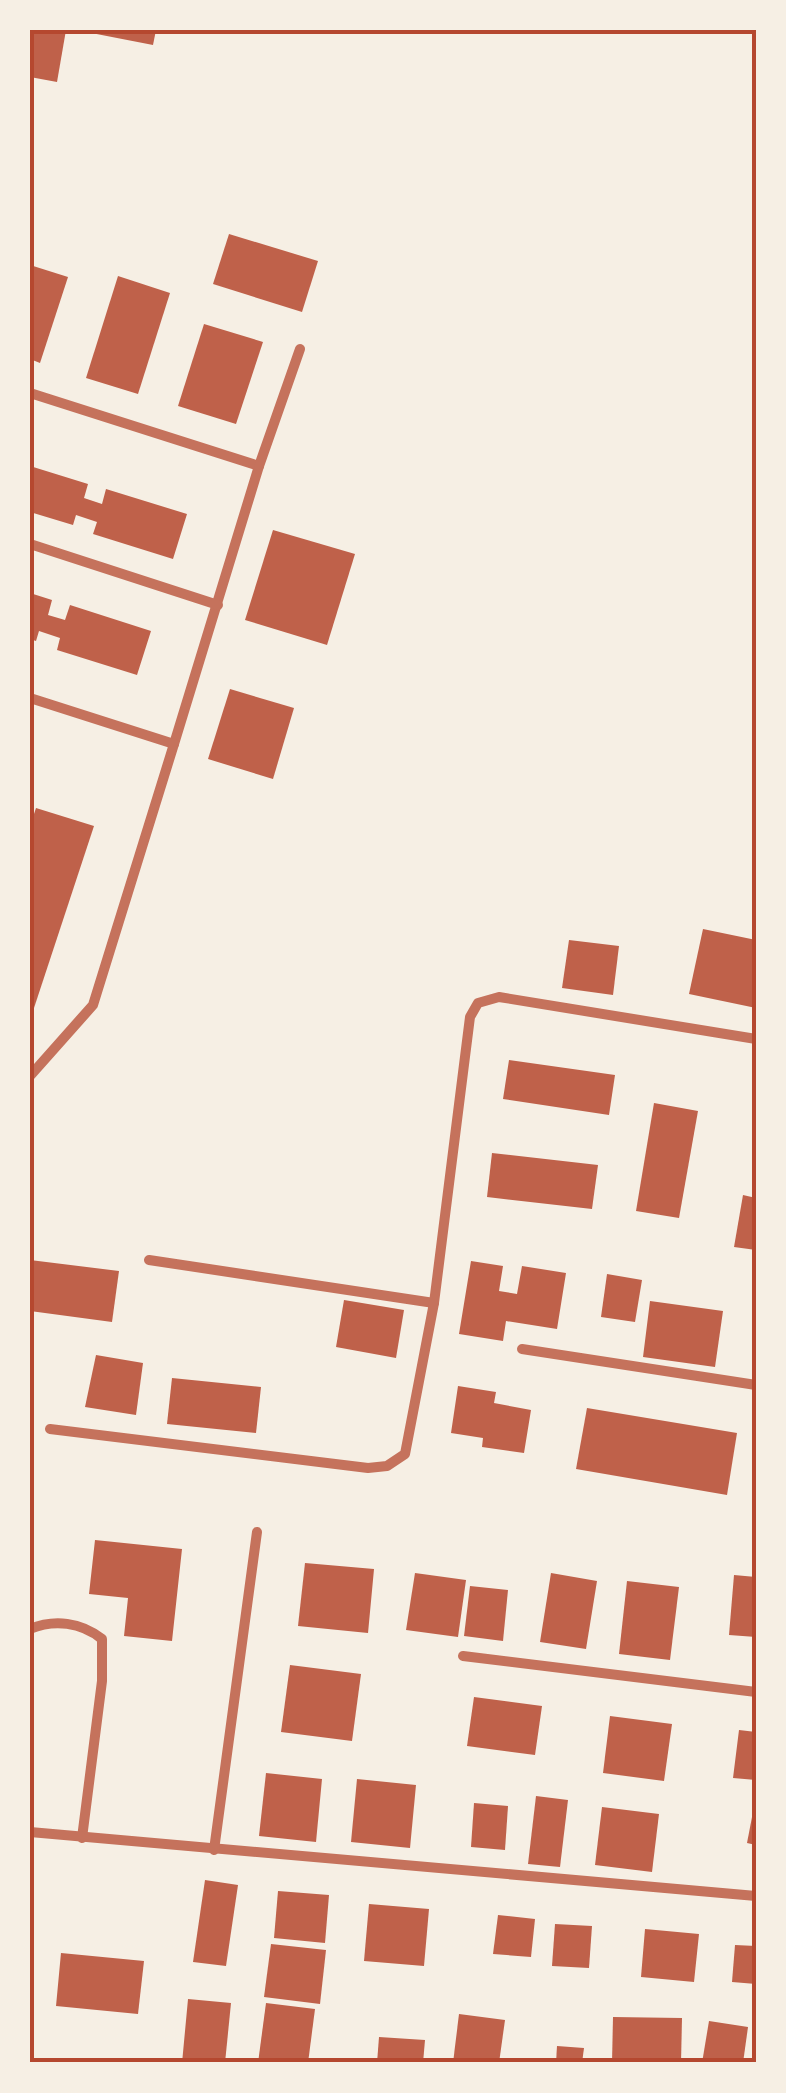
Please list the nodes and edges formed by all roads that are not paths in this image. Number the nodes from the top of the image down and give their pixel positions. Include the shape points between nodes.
1 (300, 349) dead end
2 (30, 393) edge
3 (259, 466) junction
4 (30, 544) edge
5 (218, 605) junction
6 (30, 698) edge
7 (174, 744) junction
8 (756, 1039) edge
9 (30, 1076) edge
10 (150, 1260) dead end
11 (434, 1304) junction
12 (522, 1348) dead end
13 (756, 1385) edge
14 (50, 1429) dead end
15 (257, 1532) dead end
16 (30, 1630) edge
17 (464, 1656) dead end
18 (756, 1692) edge
19 (30, 1832) edge
20 (82, 1838) junction
21 (214, 1850) junction
22 (756, 1896) edge

1 - 3 street
2 - 3 street
3 - 5 street
4 - 5 street
5 - 7 street
6 - 7 street
7 - 9 street via 93,1006
8 - 11 street via 499,997 478,1003 470,1017
10 - 11 street
11 - 14 street via 405,1454 387,1466
12 - 13 street
15 - 21 street
16 - 20 street via 57,1622 89,1628 102,1639
17 - 18 street
19 - 20 street
20 - 21 street
21 - 22 street

